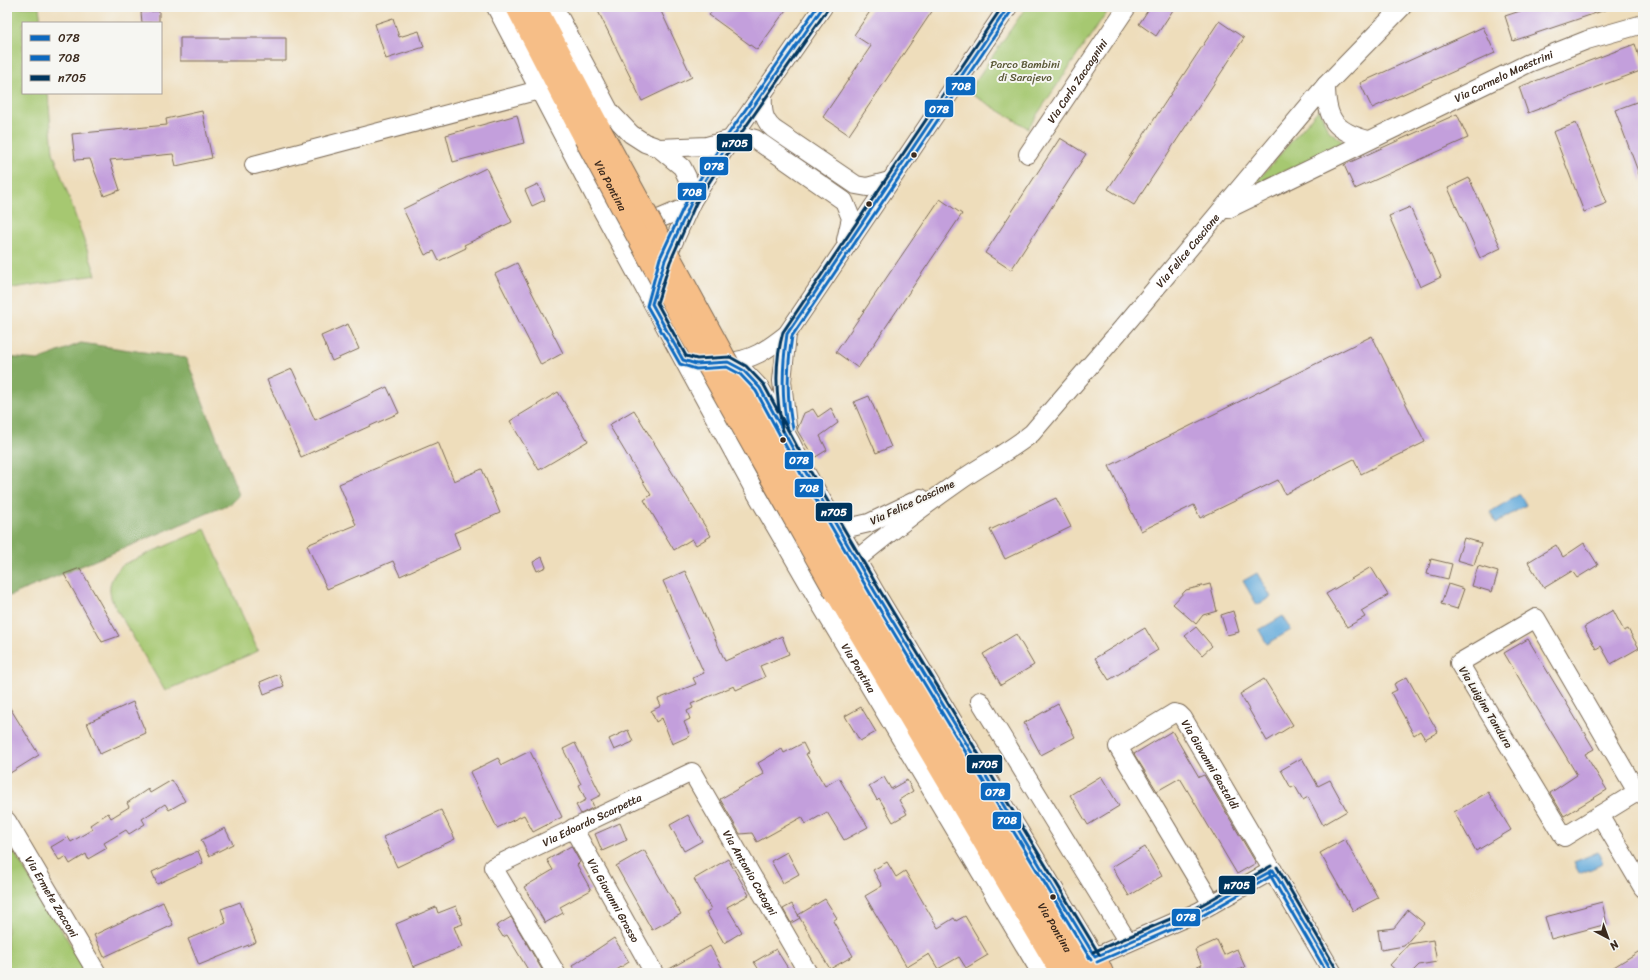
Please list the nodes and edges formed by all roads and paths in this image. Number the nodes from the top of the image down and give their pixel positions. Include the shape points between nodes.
1 (496, 7) edge
2 (517, 7) edge
3 (535, 7) edge
4 (554, 7) edge
5 (823, 7) edge
6 (1008, 7) edge
7 (1127, 7) edge
8 (1402, 7) edge
9 (1643, 24) edge
10 (1326, 85) junction
11 (539, 90) junction
12 (763, 94) junction
13 (592, 134) junction
14 (731, 139) junction
15 (1368, 140) junction
16 (659, 148) junction
17 (1028, 154) dead end
18 (254, 165) dead end
19 (890, 182) junction
20 (690, 203) junction
21 (602, 210) junction
22 (1220, 213) junction
23 (843, 251) junction
24 (652, 304) junction
25 (787, 334) junction
26 (683, 360) junction
27 (721, 362) junction
28 (699, 390) junction
29 (791, 443) junction
30 (962, 479) junction
31 (839, 530) junction
32 (856, 560) junction
33 (844, 589) junction
34 (980, 701) dead end
35 (692, 772) joint
36 (1600, 815) junction
37 (7, 821) edge
38 (573, 828) junction
39 (1273, 870) junction
40 (1643, 888) edge
41 (1212, 904) junction
42 (1128, 942) junction
43 (1093, 968) edge
44 (1037, 970) edge
45 (97, 973) edge
46 (556, 973) edge
47 (654, 973) edge
48 (808, 973) edge
49 (1062, 973) edge
50 (1333, 973) edge

1 - 11 street, Via Pontina
2 - 13 highway, Via Pontina
3 - 13 highway, Via Pontina
4 - 16 street via 610,112 631,134
5 - 12 street
6 - 19 street
7 - 17 street, Via Carlo Zaccagnini
8 - 10 street, Via Felice Cascione
9 - 15 street, Via Carmelo Maestrini via 1553,52
10 - 15 street via 1327,108 1336,124 1346,133
10 - 22 street, Via Felice Cascione
11 - 18 street
11 - 21 street, Via Pontina
12 - 14 street
12 - 19 street via 764,117 771,127 784,137 856,185 867,187
13 - 33 highway, Via Pontina, bridge via 731,370
14 - 16 street via 703,146
14 - 20 street
14 - 23 street via 743,136 755,139 839,196 847,206 851,218
15 - 22 street, Via Carmelo Maestrini
16 - 20 street via 685,171
19 - 23 street
20 - 21 street via 661,218 637,223 619,222
20 - 24 street via 665,260
21 - 24 street, Via Pontina
22 - 30 street, Via Felice Cascione via 1032,433
23 - 25 street
24 - 26 street, Via Pontina
25 - 27 street via 757,356
25 - 29 street, Via Pontina via 782,381
26 - 27 street via 696,364
26 - 28 street, Via Pontina
27 - 28 street via 703,373
27 - 29 street, Via Pontina via 743,370 757,383
28 - 44 street, Via Pontina via 821,605
29 - 31 street, Via Pontina
30 - 31 street, Via Felice Cascione via 873,522
30 - 32 street, Via Felice Cascione
31 - 32 street, Via Pontina
32 - 43 street, Via Pontina via 1002,806
33 - 43 highway, Via Pontina
33 - 49 highway, Via Pontina
34 - 42 street
35 - 38 street, Via Edoardo Scarpetta
35 - 48 street, Via Antonio Cotogni
36 - 36 street, Via Luigino Tandura via 1638,792 1536,618 1459,664 1564,837
36 - 40 street
37 - 45 street, Via Ermete Zacconi
38 - 46 street, Via Edoardo Scarpetta via 493,867
38 - 47 street, Via Giovanni Grasso
39 - 41 street
39 - 41 street, Via Giovanni Gastaldi via 1183,718 1179,714 1171,714 1118,747
39 - 50 street, Via Giovanni Gastaldi
41 - 42 street
42 - 43 street

